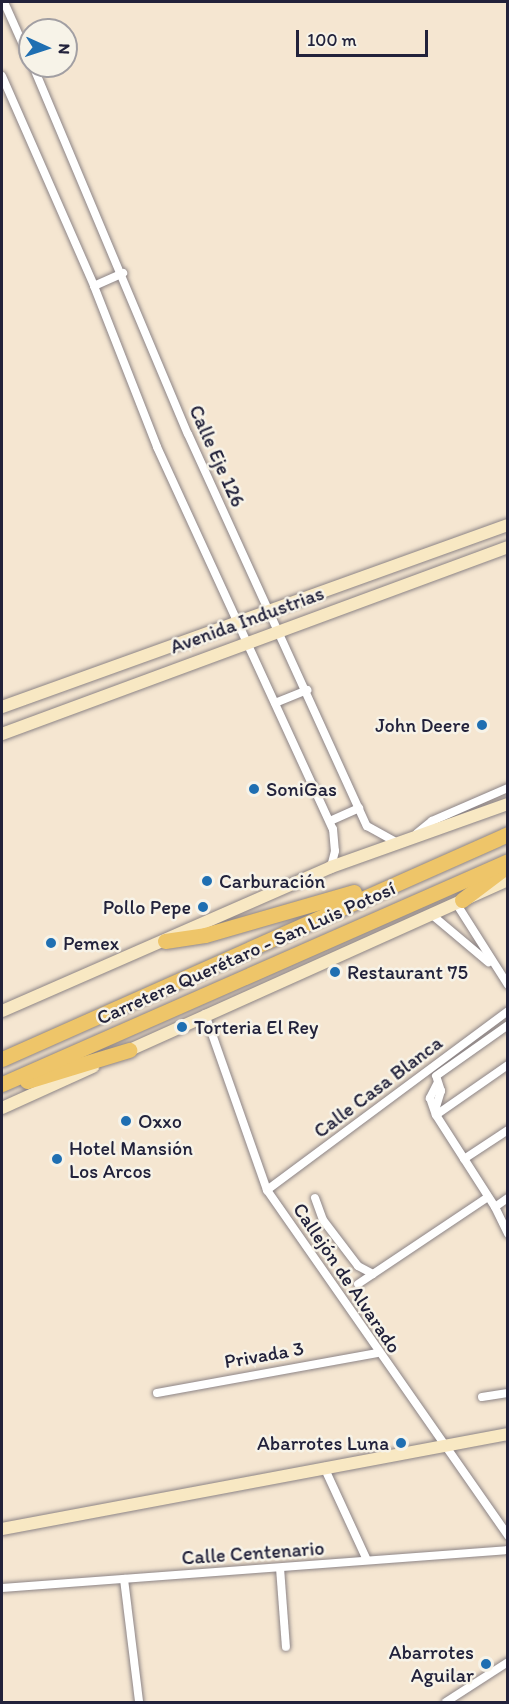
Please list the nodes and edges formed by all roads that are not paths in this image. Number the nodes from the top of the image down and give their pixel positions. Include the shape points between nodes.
1 (4, 2) edge
2 (18, 33) edge
3 (2, 76) edge
4 (38, 78) edge
5 (123, 273) junction
6 (94, 286) junction
7 (507, 525) edge
8 (507, 547) edge
9 (270, 612) junction
10 (237, 624) junction
11 (278, 628) junction
12 (244, 642) junction
13 (308, 690) junction
14 (275, 703) junction
15 (2, 707) edge
16 (2, 734) edge
17 (507, 788) edge
18 (507, 804) edge
19 (359, 808) junction
20 (330, 821) junction
21 (507, 834) edge
22 (414, 836) junction
23 (396, 842) junction
24 (507, 861) edge
25 (507, 866) edge
26 (331, 867) junction
27 (409, 876) junction
28 (507, 880) edge
29 (459, 901) junction
30 (431, 914) junction
31 (165, 941) junction
32 (496, 970) junction
33 (507, 985) edge
34 (2, 1011) edge
35 (507, 1011) edge
36 (205, 1014) junction
37 (507, 1025) edge
38 (129, 1050) junction
39 (2, 1059) edge
40 (507, 1065) edge
41 (435, 1076) junction
42 (2, 1084) edge
43 (2, 1089) edge
44 (2, 1108) edge
45 (436, 1111) junction
46 (507, 1130) edge
47 (464, 1159) junction
48 (267, 1190) junction
49 (488, 1197) junction
50 (315, 1198) dead end
51 (507, 1198) edge
52 (495, 1207) junction
53 (507, 1234) edge
54 (373, 1274) junction
55 (358, 1284) dead end
56 (377, 1353) junction
57 (157, 1393) dead end
58 (507, 1393) edge
59 (482, 1397) dead end
60 (507, 1434) edge
61 (444, 1446) junction
62 (324, 1467) junction
63 (2, 1529) edge
64 (507, 1536) edge
65 (507, 1550) edge
66 (367, 1560) junction
67 (280, 1568) junction
68 (124, 1579) junction
69 (2, 1588) edge
70 (286, 1647) dead end
71 (507, 1662) edge
72 (139, 1702) edge
73 (446, 1702) edge

1 - 2 street
3 - 6 street
4 - 5 street, Calle Eje 126
5 - 6 street
5 - 9 street, Calle Eje 126 via 188,434
6 - 10 street via 157,447
7 - 9 main road, Avenida Industrias
8 - 11 main road, Avenida Industrias
9 - 10 main road, Avenida Industrias
9 - 11 street, Calle Eje 126
10 - 12 street
10 - 15 main road, Avenida Industrias
11 - 12 main road, Avenida Industrias
11 - 13 street, Calle Eje 126
12 - 14 street
12 - 16 main road, Avenida Industrias
13 - 14 street
13 - 19 street, Calle Eje 126
14 - 20 street
17 - 22 street via 432,821
18 - 22 main road
19 - 20 street
19 - 23 street, Calle Eje 126 via 372,832
20 - 26 street via 335,851
21 - 27 highway, Carretera Querétaro - San Luis Potosí
22 - 23 main road
23 - 26 main road
24 - 42 highway, Carretera Querétaro - San Luis Potosí
25 - 29 highway
26 - 31 main road
27 - 31 highway via 205,935
27 - 39 highway, Carretera Querétaro - San Luis Potosí
28 - 29 main road
29 - 30 main road
29 - 32 street
30 - 32 street
30 - 36 main road
31 - 34 main road
32 - 33 street
35 - 41 street, Calle Casa Blanca
36 - 38 main road
36 - 48 street, Callejón de Alvarado
37 - 41 street
38 - 43 highway
38 - 44 main road
40 - 45 street
41 - 45 street via 440,1098
41 - 48 street, Calle Casa Blanca
45 - 47 street
46 - 47 street
47 - 49 street
48 - 56 street, Callejón de Alvarado
49 - 52 street
49 - 54 street
50 - 54 street via 323,1220 358,1266
51 - 52 street
52 - 53 street
54 - 55 street
56 - 57 street, Privada 3
56 - 61 street, Callejón de Alvarado
58 - 59 street
60 - 61 main road
61 - 62 main road
61 - 64 street, Callejón de Alvarado
62 - 63 main road
62 - 66 street
65 - 66 street, Calle Centenario
66 - 67 street, Calle Centenario
67 - 68 street, Calle Centenario
67 - 70 street
68 - 69 street, Calle Centenario
68 - 72 street
71 - 73 street

